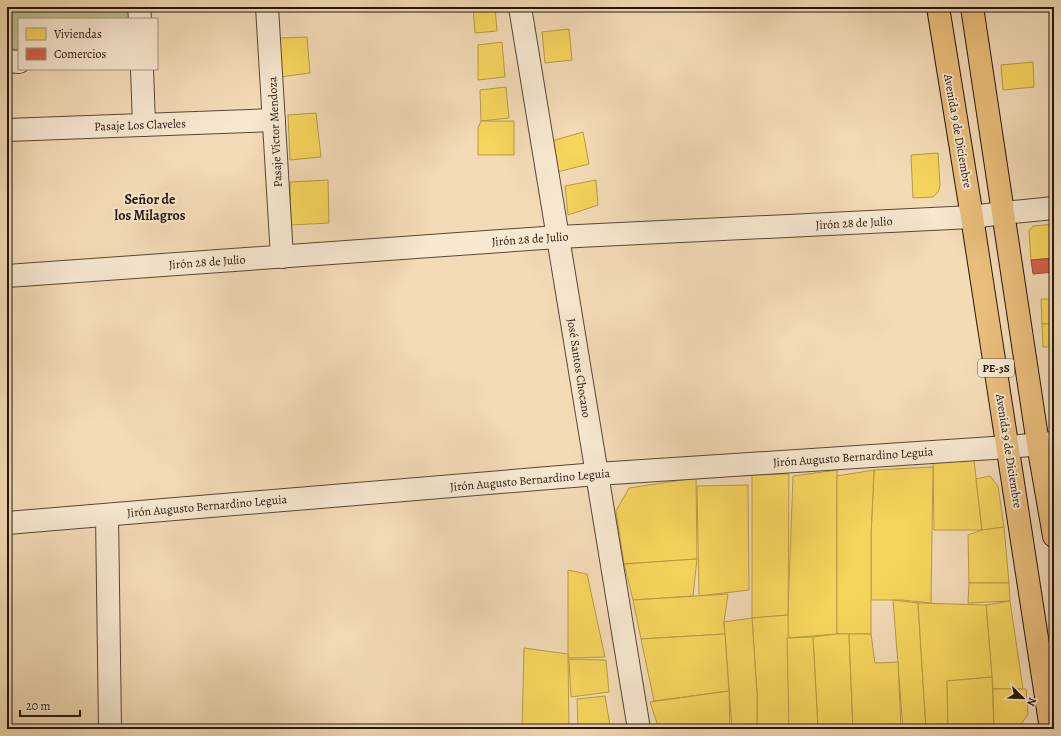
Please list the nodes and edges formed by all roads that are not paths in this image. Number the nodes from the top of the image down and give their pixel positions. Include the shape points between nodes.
1 (139, 7) edge
2 (267, 7) edge
3 (520, 7) edge
4 (938, 7) edge
5 (972, 7) edge
6 (140, 18) edge
7 (7, 61) edge
8 (18, 62) edge
9 (142, 70) edge
10 (274, 120) junction
11 (144, 125) junction
12 (7, 130) edge
13 (1054, 208) edge
14 (1003, 212) junction
15 (972, 217) junction
16 (558, 237) junction
17 (282, 257) junction
18 (7, 276) edge
19 (1046, 443) edge
20 (1008, 447) junction
21 (597, 474) junction
22 (107, 515) junction
23 (7, 523) edge
24 (1054, 536) edge
25 (110, 729) edge
26 (639, 729) edge
27 (1051, 729) edge

1 - 6 street
2 - 10 street, Pasaje Víctor Mendoza
3 - 16 street, José Santos Chocano
4 - 15 main road, Avenida 9 de Diciembre / PE-3S
5 - 14 main road, PE-3S
7 - 8 street
9 - 11 street
10 - 11 street, Pasaje Los Claveles
10 - 17 street, Pasaje Víctor Mendoza
11 - 12 street, Pasaje Los Claveles
13 - 14 street, Jirón 28 de Julio
14 - 15 street, Jirón 28 de Julio
14 - 19 main road, PE-3S
15 - 16 street, Jirón 28 de Julio
15 - 20 main road, Avenida 9 de Diciembre / PE-3S
16 - 17 street, Jirón 28 de Julio
16 - 21 street, José Santos Chocano
17 - 18 street, Jirón 28 de Julio
19 - 20 street, Jirón Augusto Bernardino Leguia
19 - 24 main road, PE-3S
20 - 21 street, Jirón Augusto Bernardino Leguia
20 - 27 main road, Avenida 9 de Diciembre / PE-3S
21 - 22 street, Jirón Augusto Bernardino Leguia
21 - 26 street, José Santos Chocano
22 - 23 street, Jirón Augusto Bernardino Leguia
22 - 25 street

